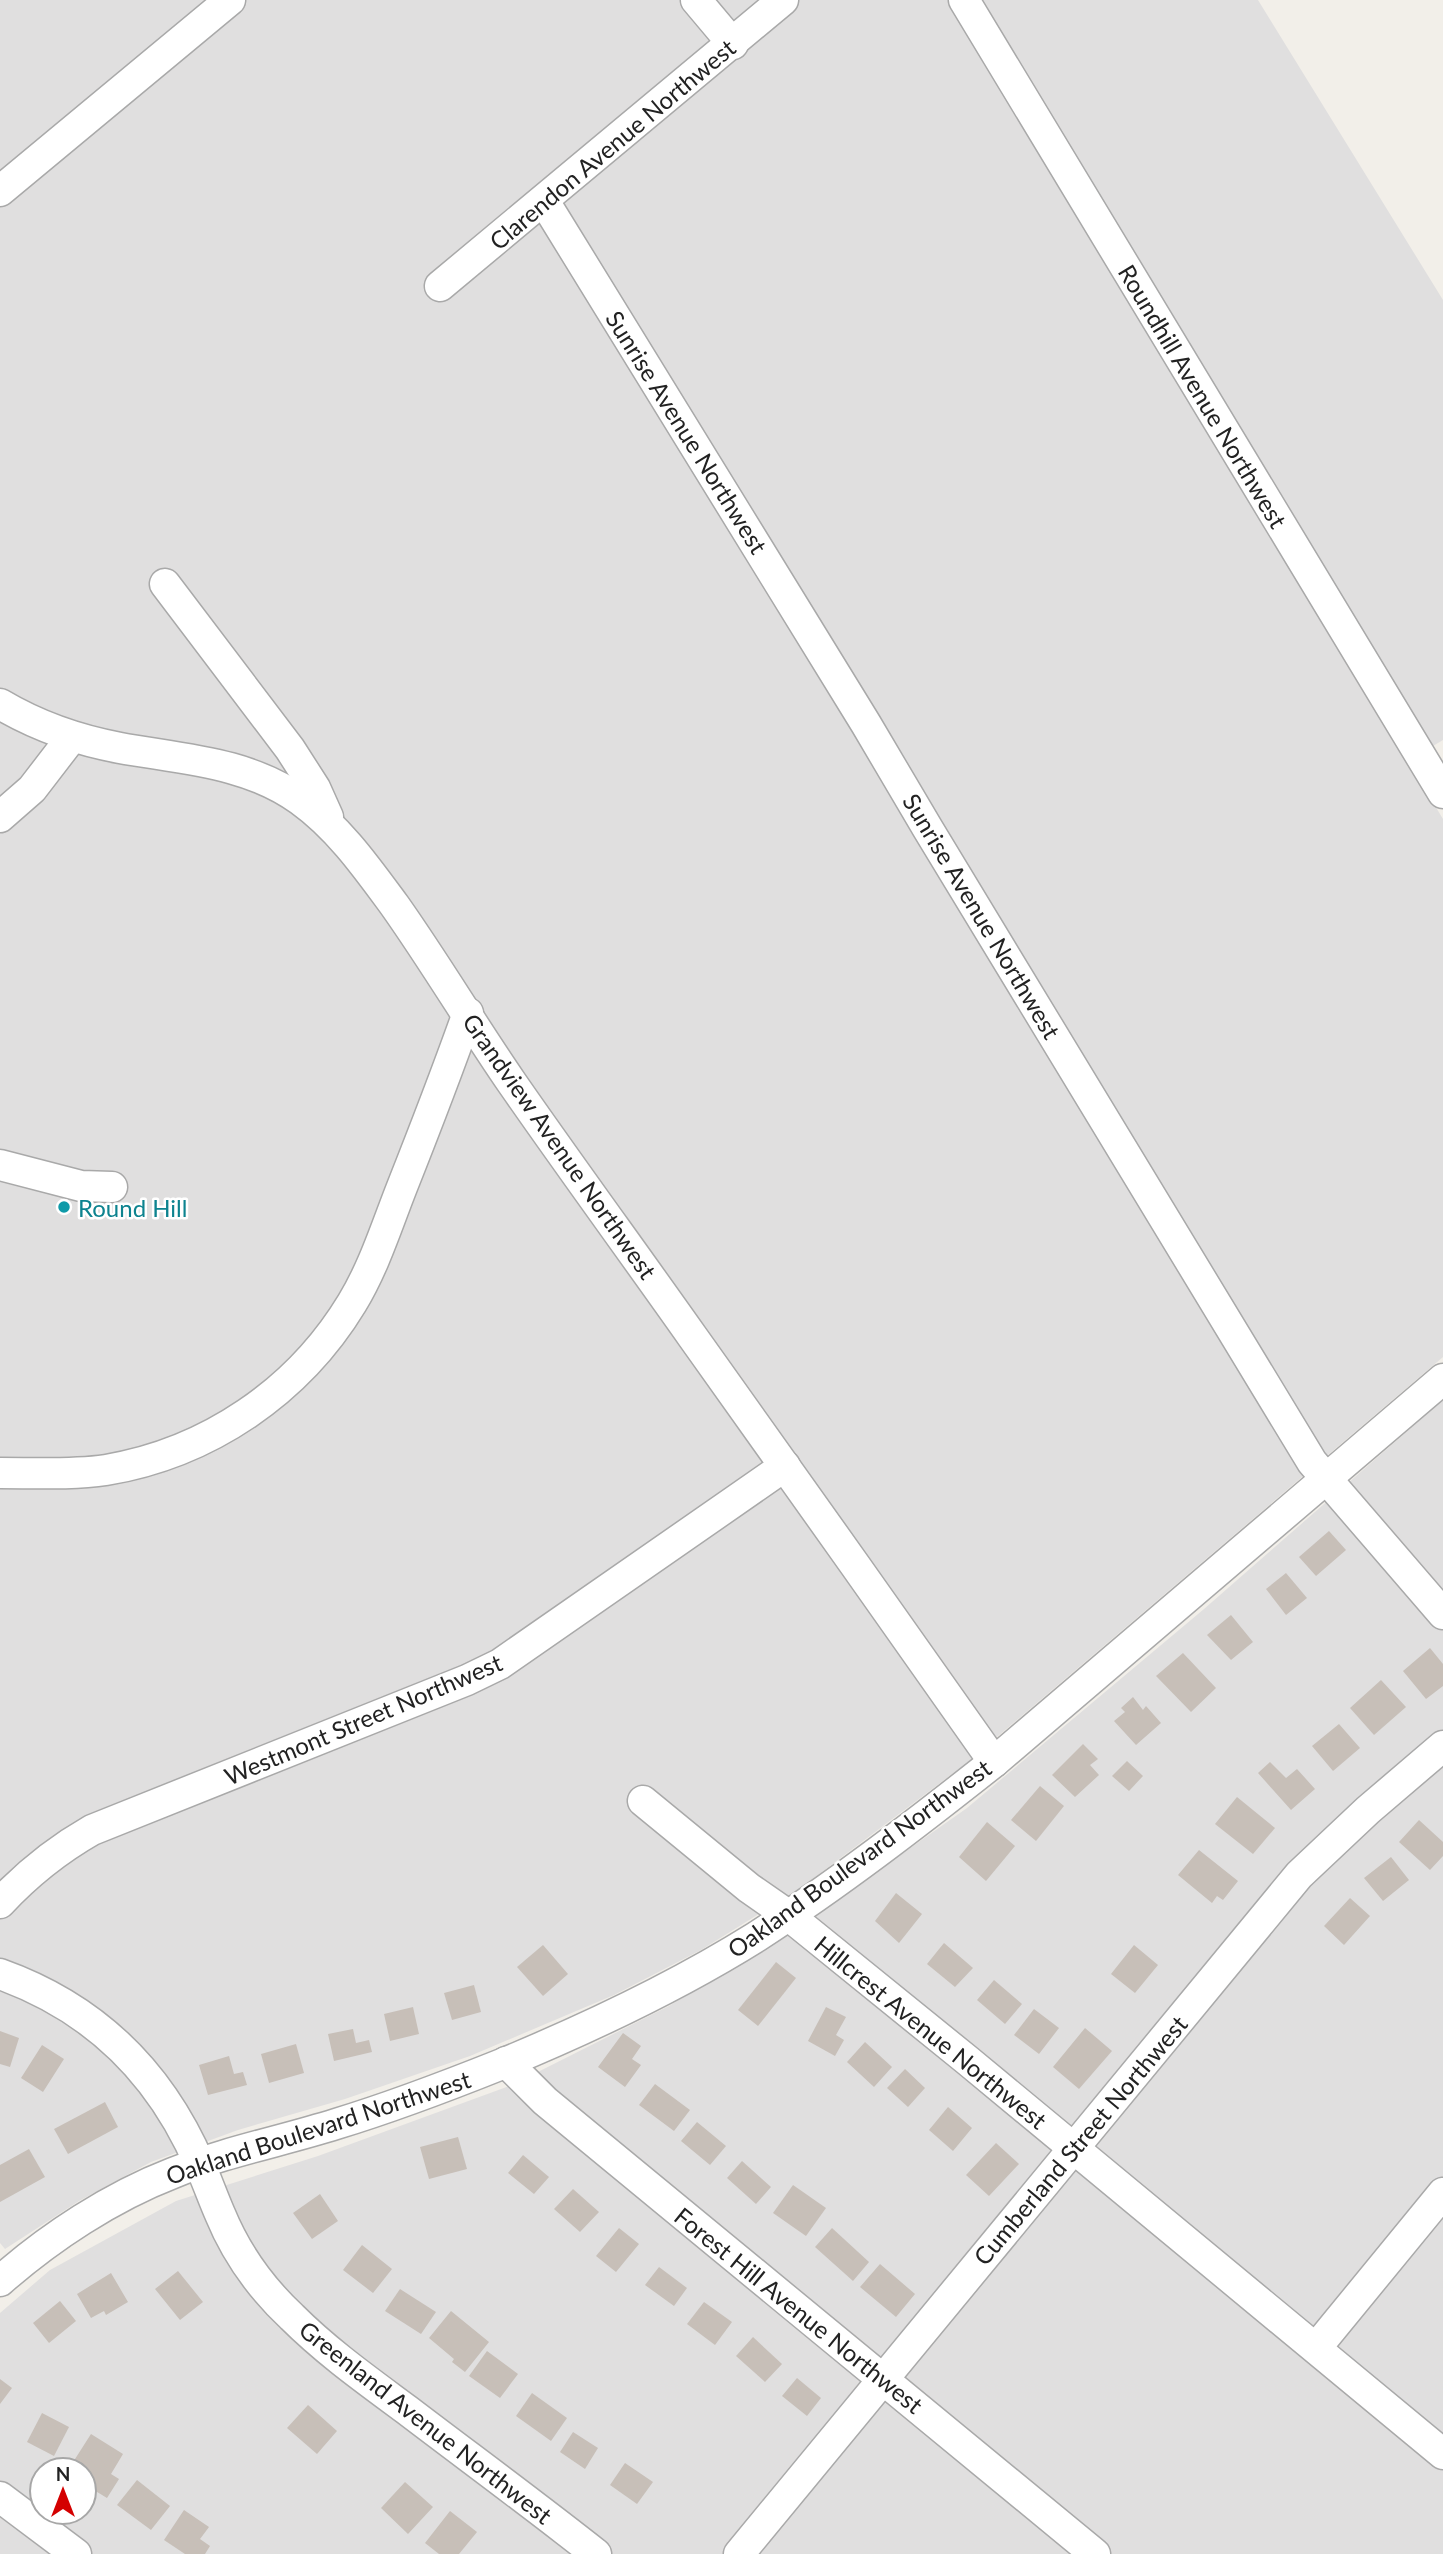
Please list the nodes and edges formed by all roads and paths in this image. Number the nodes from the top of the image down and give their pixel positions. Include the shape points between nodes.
1 (230, 0) edge
2 (696, 0) edge
3 (783, 0) edge
4 (964, 0) edge
5 (733, 44) junction
6 (0, 191) edge
7 (544, 201) junction
8 (440, 286) dead end
9 (165, 584) dead end
10 (0, 704) edge
11 (72, 737) junction
12 (1443, 793) edge
13 (0, 817) edge
14 (334, 830) junction
15 (468, 1013) junction
16 (0, 1165) edge
17 (112, 1187) dead end
18 (1443, 1379) edge
19 (785, 1466) junction
20 (0, 1473) edge
21 (1325, 1479) junction
22 (1443, 1614) edge
23 (1443, 1746) edge
24 (994, 1762) junction
25 (643, 1801) dead end
26 (0, 1903) edge
27 (788, 1915) junction
28 (0, 1974) edge
29 (506, 2062) junction
30 (1074, 2149) junction
31 (200, 2164) junction
32 (1443, 2193) edge
33 (0, 2281) edge
34 (1316, 2348) junction
35 (884, 2379) junction
36 (1443, 2454) edge
37 (0, 2497) edge
38 (76, 2554) edge
39 (596, 2554) edge
40 (740, 2554) edge
41 (1095, 2554) edge

1 - 6 street
2 - 5 street
3 - 5 street, Clarendon Avenue Northwest
4 - 12 street, Roundhill Avenue Northwest
5 - 7 street, Clarendon Avenue Northwest
7 - 8 street, Clarendon Avenue Northwest
7 - 21 street, Sunrise Avenue Northwest
9 - 14 street via 290,749
10 - 11 street, Grandview Avenue Northwest
11 - 13 street via 32,789
11 - 14 street, Grandview Avenue Northwest via 242,771 298,798
14 - 15 street, Grandview Avenue Northwest via 368,869
15 - 19 street, Grandview Avenue Northwest via 511,1081
15 - 20 street via 370,1267 331,1335 299,1371 250,1413 176,1451 104,1470
16 - 17 street via 81,1186
18 - 21 street, Oakland Boulevard Northwest
19 - 24 street, Grandview Avenue Northwest
19 - 26 street, Westmont Street Northwest via 500,1664 92,1830 23,1877
21 - 22 street, Sunrise Avenue Northwest
21 - 24 street, Oakland Boulevard Northwest
23 - 30 street, Cumberland Street Northwest via 1307,1867
24 - 27 street, Oakland Boulevard Northwest
25 - 27 street, Hillcrest Avenue Northwest
27 - 29 street, Oakland Boulevard Northwest via 695,1972
27 - 30 street, Hillcrest Avenue Northwest
28 - 31 street, Greenland Avenue Northwest via 60,2000 117,2042 175,2114
29 - 31 street, Oakland Boulevard Northwest via 337,2124
29 - 35 street, Forest Hill Avenue Northwest via 545,2101
30 - 34 street, Hillcrest Avenue Northwest
30 - 35 street, Cumberland Street Northwest
31 - 33 street, Oakland Boulevard Northwest via 142,2187 88,2217
31 - 39 street, Greenland Avenue Northwest via 242,2257 292,2318
32 - 34 street
34 - 36 street, Hillcrest Avenue Northwest
35 - 40 street, Cumberland Street Northwest
35 - 41 street, Forest Hill Avenue Northwest
37 - 38 street

